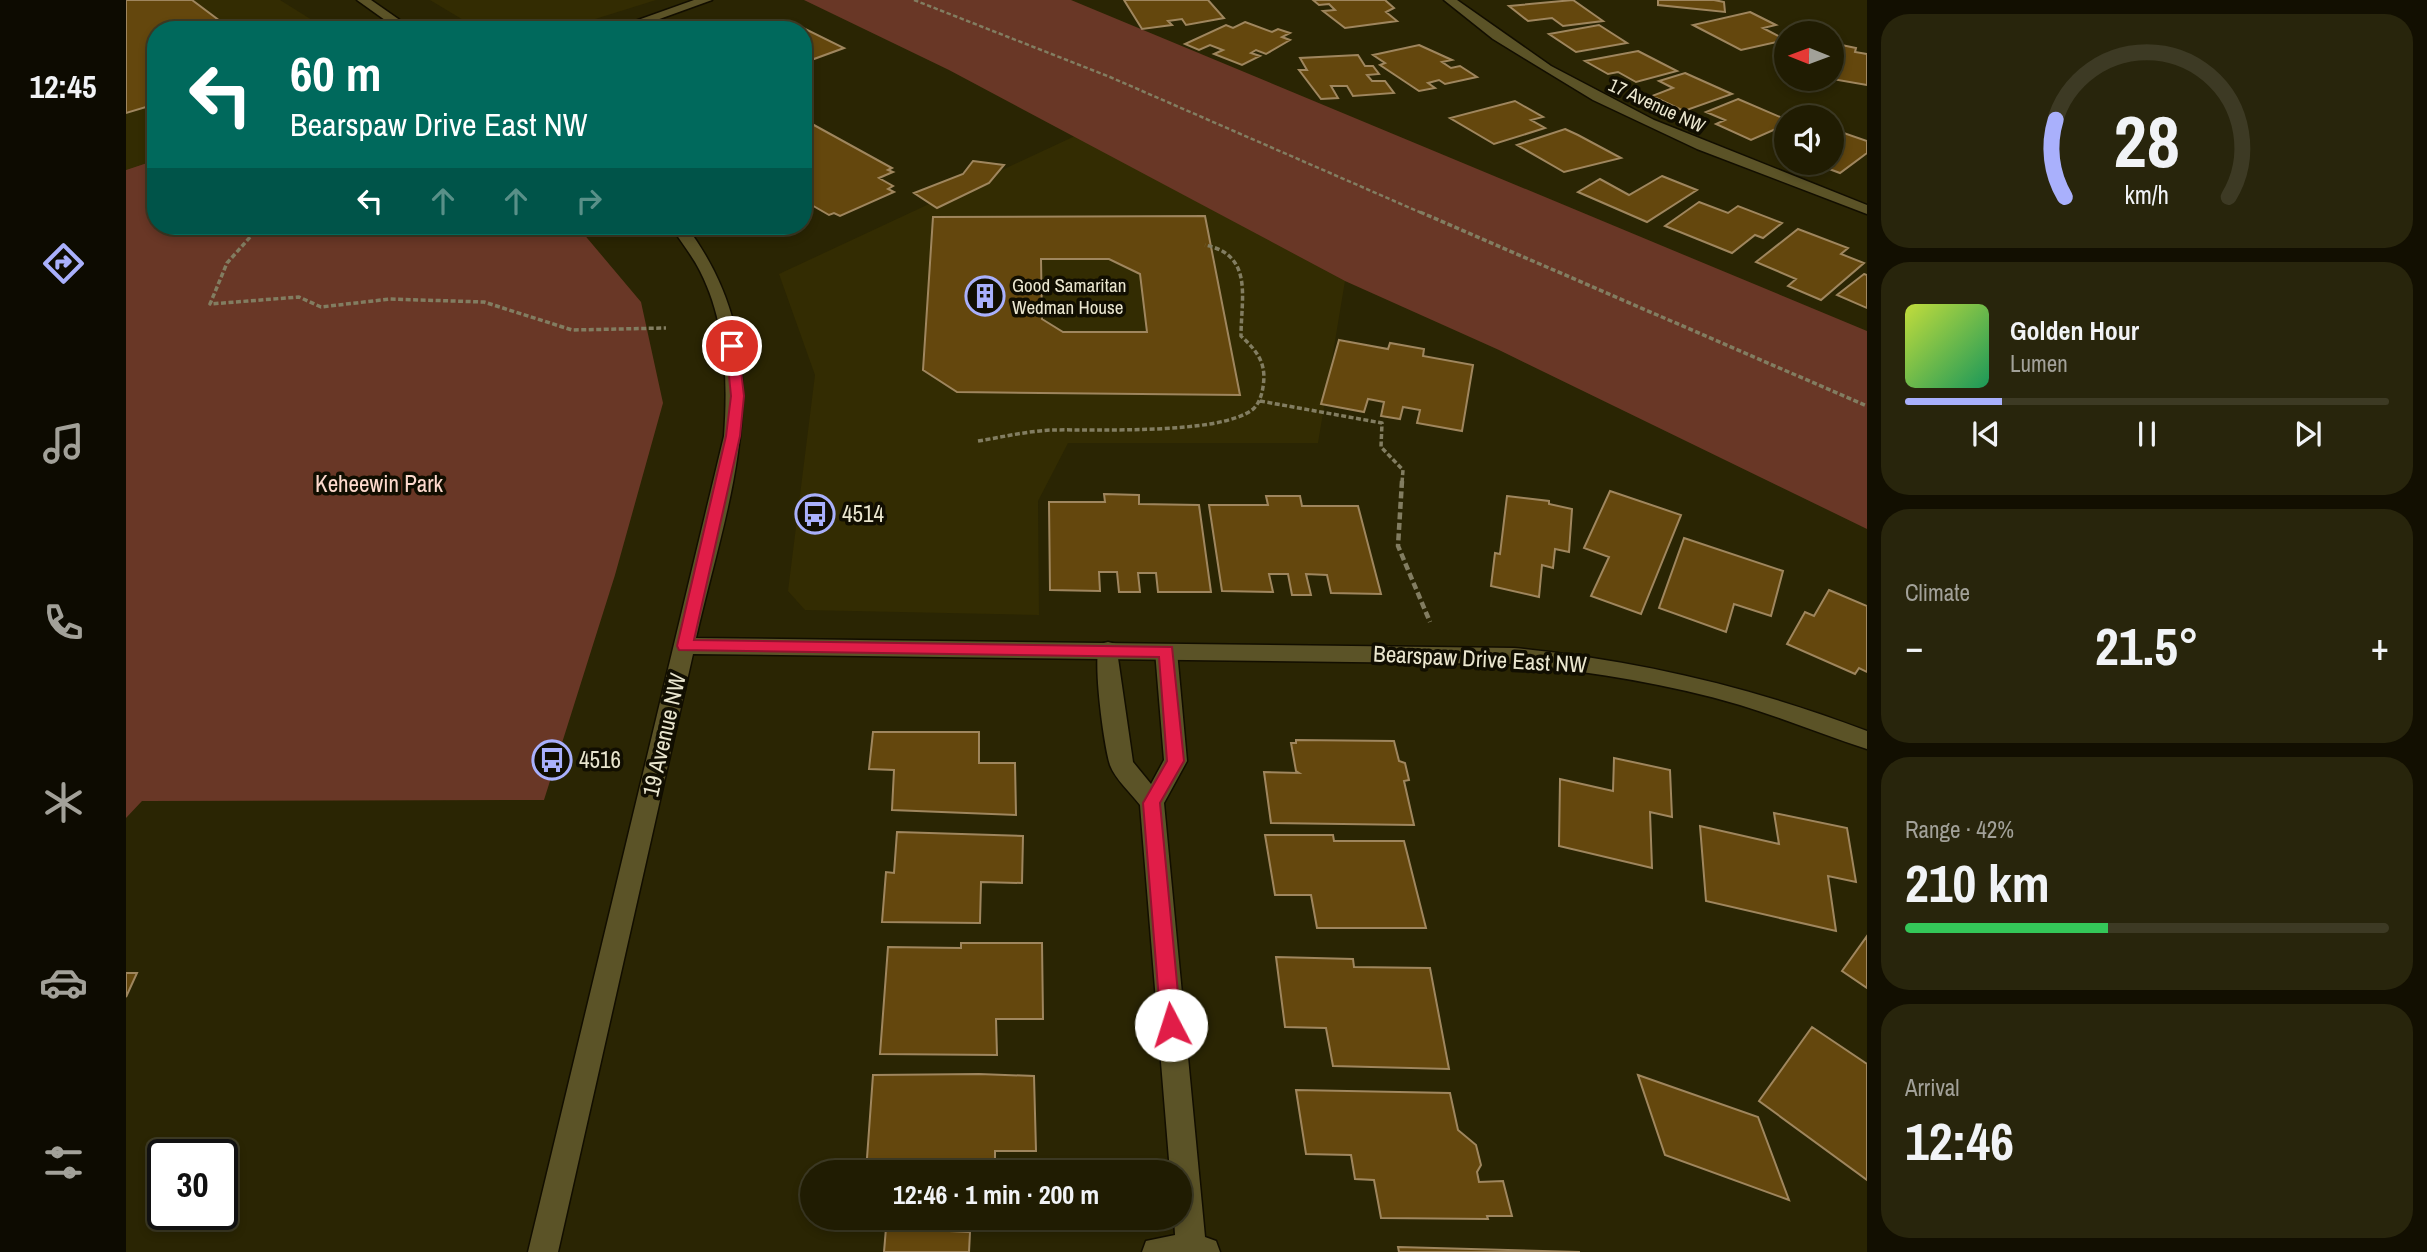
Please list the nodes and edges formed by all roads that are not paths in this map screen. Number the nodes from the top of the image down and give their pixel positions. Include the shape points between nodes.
1 (363, 0) edge
2 (706, 0) edge
3 (1450, 0) edge
4 (394, 21) edge
5 (643, 21) edge
6 (1867, 210) edge
7 (685, 235) edge
8 (685, 646) junction
9 (1108, 650) junction
10 (1166, 652) junction
11 (1867, 740) edge
12 (1152, 803) junction
13 (1198, 1250) edge
14 (543, 1252) edge
15 (1157, 1252) edge

1 - 4 street
2 - 5 street
3 - 6 street, 17 Avenue NW via 1528,60 1603,102 1722,156
7 - 8 street, 19 Avenue NW via 701,257 728,324 737,396 733,436
8 - 9 street, Bearspaw Drive East NW
8 - 14 street, 19 Avenue NW
9 - 10 street, Bearspaw Drive East NW
9 - 12 street via 1122,765
10 - 11 street, Bearspaw Drive East NW via 1440,654 1584,662 1741,695
10 - 12 street via 1176,761
12 - 13 street
13 - 15 street

